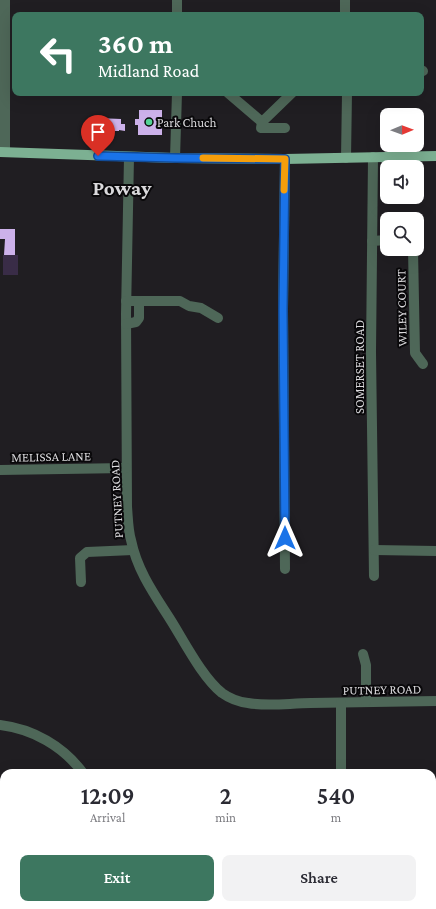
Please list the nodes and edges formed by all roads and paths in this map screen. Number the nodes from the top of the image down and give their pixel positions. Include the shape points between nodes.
1 (5, 0) edge
2 (177, 0) edge
3 (345, 0) edge
4 (177, 12) edge
5 (346, 12) edge
6 (2, 44) edge
7 (177, 96) edge
8 (231, 96) edge
9 (289, 96) edge
10 (347, 96) edge
11 (259, 126) junction
12 (285, 128) dead end
13 (2, 152) edge
14 (436, 156) edge
15 (129, 157) junction
16 (374, 157) junction
17 (175, 158) junction
18 (346, 158) junction
19 (285, 159) junction
20 (380, 240) edge
21 (372, 241) junction
22 (413, 256) edge
23 (126, 301) junction
24 (139, 301) junction
25 (218, 318) dead end
26 (126, 324) junction
27 (423, 364) dead end
28 (126, 468) junction
29 (0, 470) edge
30 (133, 550) junction
31 (374, 550) junction
32 (436, 551) edge
33 (285, 569) dead end
34 (374, 576) dead end
35 (81, 582) dead end
36 (363, 654) dead end
37 (436, 701) edge
38 (366, 702) junction
39 (341, 703) junction
40 (0, 725) edge
41 (79, 769) edge
42 (341, 769) edge

1 - 6 street
2 - 4 street
3 - 5 street
6 - 13 street
7 - 17 street
8 - 11 street
9 - 11 street
10 - 18 street
11 - 12 street
13 - 15 main road
14 - 16 main road
15 - 17 main road
15 - 23 street, PUTNEY ROAD
16 - 18 main road
16 - 21 street, SOMERSET ROAD
17 - 19 main road
18 - 19 main road
19 - 33 street
20 - 21 street
21 - 31 street, SOMERSET ROAD
22 - 27 street, WILEY COURT via 415,353
23 - 24 street
23 - 26 street, PUTNEY ROAD
24 - 25 street via 180,301 201,308
24 - 26 street via 139,318 136,322
26 - 28 street, PUTNEY ROAD
28 - 29 street, MELISSA LANE
28 - 30 street, PUTNEY ROAD via 128,523
30 - 35 street via 87,552 80,558
30 - 39 street, PUTNEY ROAD via 151,589 198,663 223,694 239,701 256,704
31 - 32 street
31 - 34 street, SOMERSET ROAD
36 - 38 street via 366,665
37 - 38 street, PUTNEY ROAD
38 - 39 street, PUTNEY ROAD
39 - 42 street
40 - 41 street via 26,730 49,742 72,760

